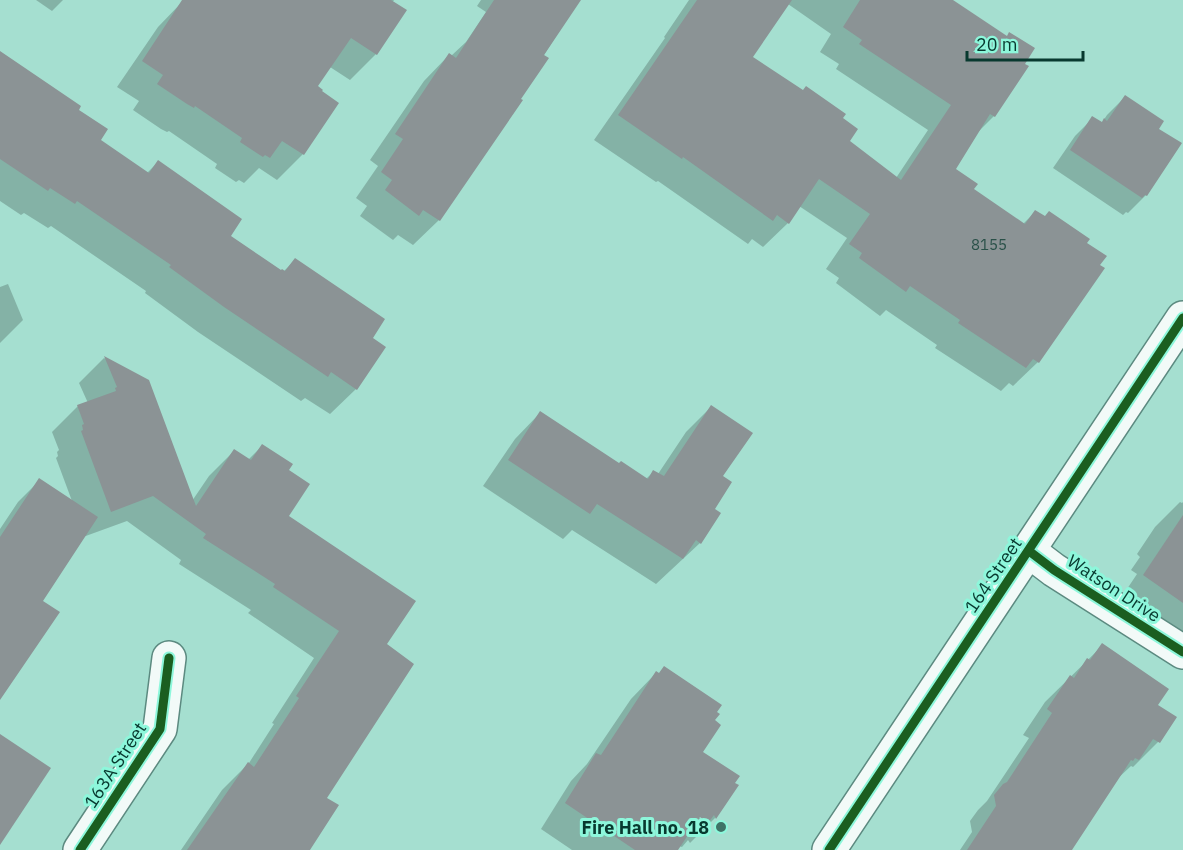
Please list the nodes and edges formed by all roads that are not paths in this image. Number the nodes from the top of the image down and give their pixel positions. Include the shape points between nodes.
1 (1183, 318) edge
2 (1029, 551) junction
3 (1183, 652) edge
4 (169, 658) dead end
5 (80, 850) edge
6 (829, 850) edge

1 - 2 street, 164 Street
2 - 3 street, Watson Drive
2 - 6 street, 164 Street
4 - 5 street, 163A Street via 160,729

